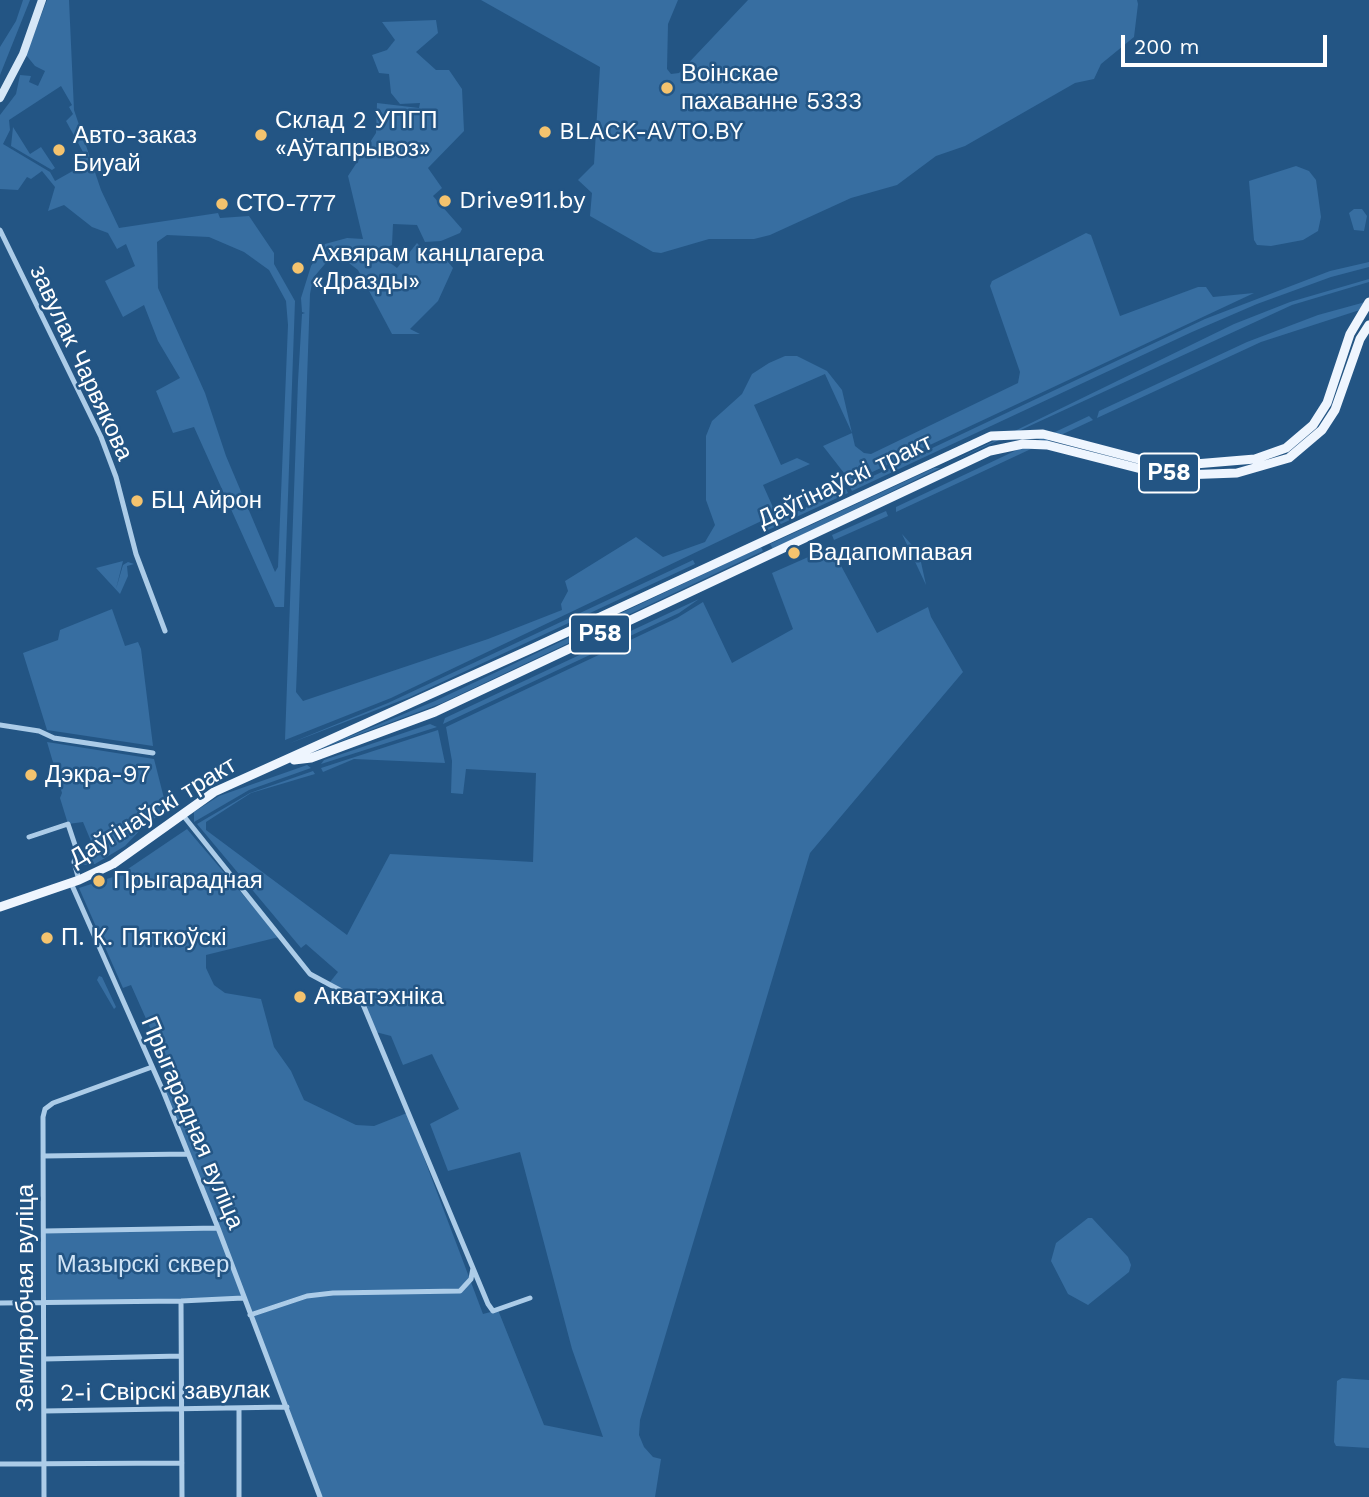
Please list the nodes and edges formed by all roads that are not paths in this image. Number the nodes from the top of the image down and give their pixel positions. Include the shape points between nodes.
1 (42, 0) edge
2 (0, 98) edge
3 (0, 230) edge
4 (1369, 302) edge
5 (1369, 325) edge
6 (940, 458) junction
7 (946, 471) junction
8 (166, 631) dead end
9 (0, 725) edge
10 (153, 753) dead end
11 (285, 761) junction
12 (182, 814) junction
13 (29, 837) dead end
14 (75, 882) junction
15 (0, 907) edge
16 (152, 1067) junction
17 (188, 1154) junction
18 (43, 1156) junction
19 (218, 1228) junction
20 (44, 1231) junction
21 (473, 1266) junction
22 (243, 1297) junction
23 (530, 1298) dead end
24 (181, 1301) junction
25 (0, 1303) edge
26 (44, 1303) junction
27 (250, 1315) junction
28 (181, 1356) junction
29 (44, 1359) junction
30 (287, 1407) junction
31 (239, 1408) junction
32 (183, 1409) junction
33 (44, 1411) junction
34 (182, 1463) junction
35 (0, 1464) edge
36 (44, 1464) junction
37 (44, 1497) edge
38 (182, 1497) edge
39 (239, 1497) edge
40 (320, 1497) edge

1 - 2 street via 23,54
3 - 8 street, завулак Чарвякова via 101,437 136,554
4 - 6 main road, Даўгінаўскі тракт / Р58 via 1350,334 1328,403 1313,425 1286,448 1255,459 1183,465 1146,461 1027,432 991,436
5 - 7 main road, Даўгінаўскі тракт / Р58 via 1335,410 1322,430 1289,458 1260,469 1182,475 1023,444 990,451
6 - 7 main road
6 - 11 main road, Даўгінаўскі тракт / Р58
7 - 11 main road, Даўгінаўскі тракт / Р58 via 435,712 311,758
9 - 10 street
11 - 12 main road, Даўгінаўскі тракт / Р58 via 214,792
12 - 14 main road, Даўгінаўскі тракт / Р58 via 113,864
12 - 21 street via 310,974 362,1002
13 - 14 street, Прыгарадная вуліца via 68,824 77,851
14 - 15 main road, Даўгінаўскі тракт / Р58
14 - 16 street, Прыгарадная вуліца
16 - 17 street, Прыгарадная вуліца
16 - 18 street, Земляробчая вуліца via 45,1109
17 - 18 street
17 - 19 street, Прыгарадная вуліца
18 - 20 street, Земляробчая вуліца
19 - 20 street
19 - 22 street, Прыгарадная вуліца
20 - 26 street, Земляробчая вуліца
21 - 23 street via 493,1311
21 - 27 street via 471,1279 460,1291 333,1293 307,1296
22 - 24 street
22 - 27 street, Прыгарадная вуліца
24 - 26 street
24 - 28 street
25 - 26 street
26 - 29 street, Земляробчая вуліца
27 - 30 street, Прыгарадная вуліца
28 - 29 street
28 - 32 street
29 - 33 street, Земляробчая вуліца
30 - 31 street, 2-і Свірскі завулак
30 - 40 street, Прыгарадная вуліца
31 - 32 street, 2-і Свірскі завулак
31 - 39 street
32 - 33 street, 2-і Свірскі завулак
32 - 34 street
33 - 36 street, Земляробчая вуліца
34 - 36 street
34 - 38 street
35 - 36 street
36 - 37 street, Земляробчая вуліца

